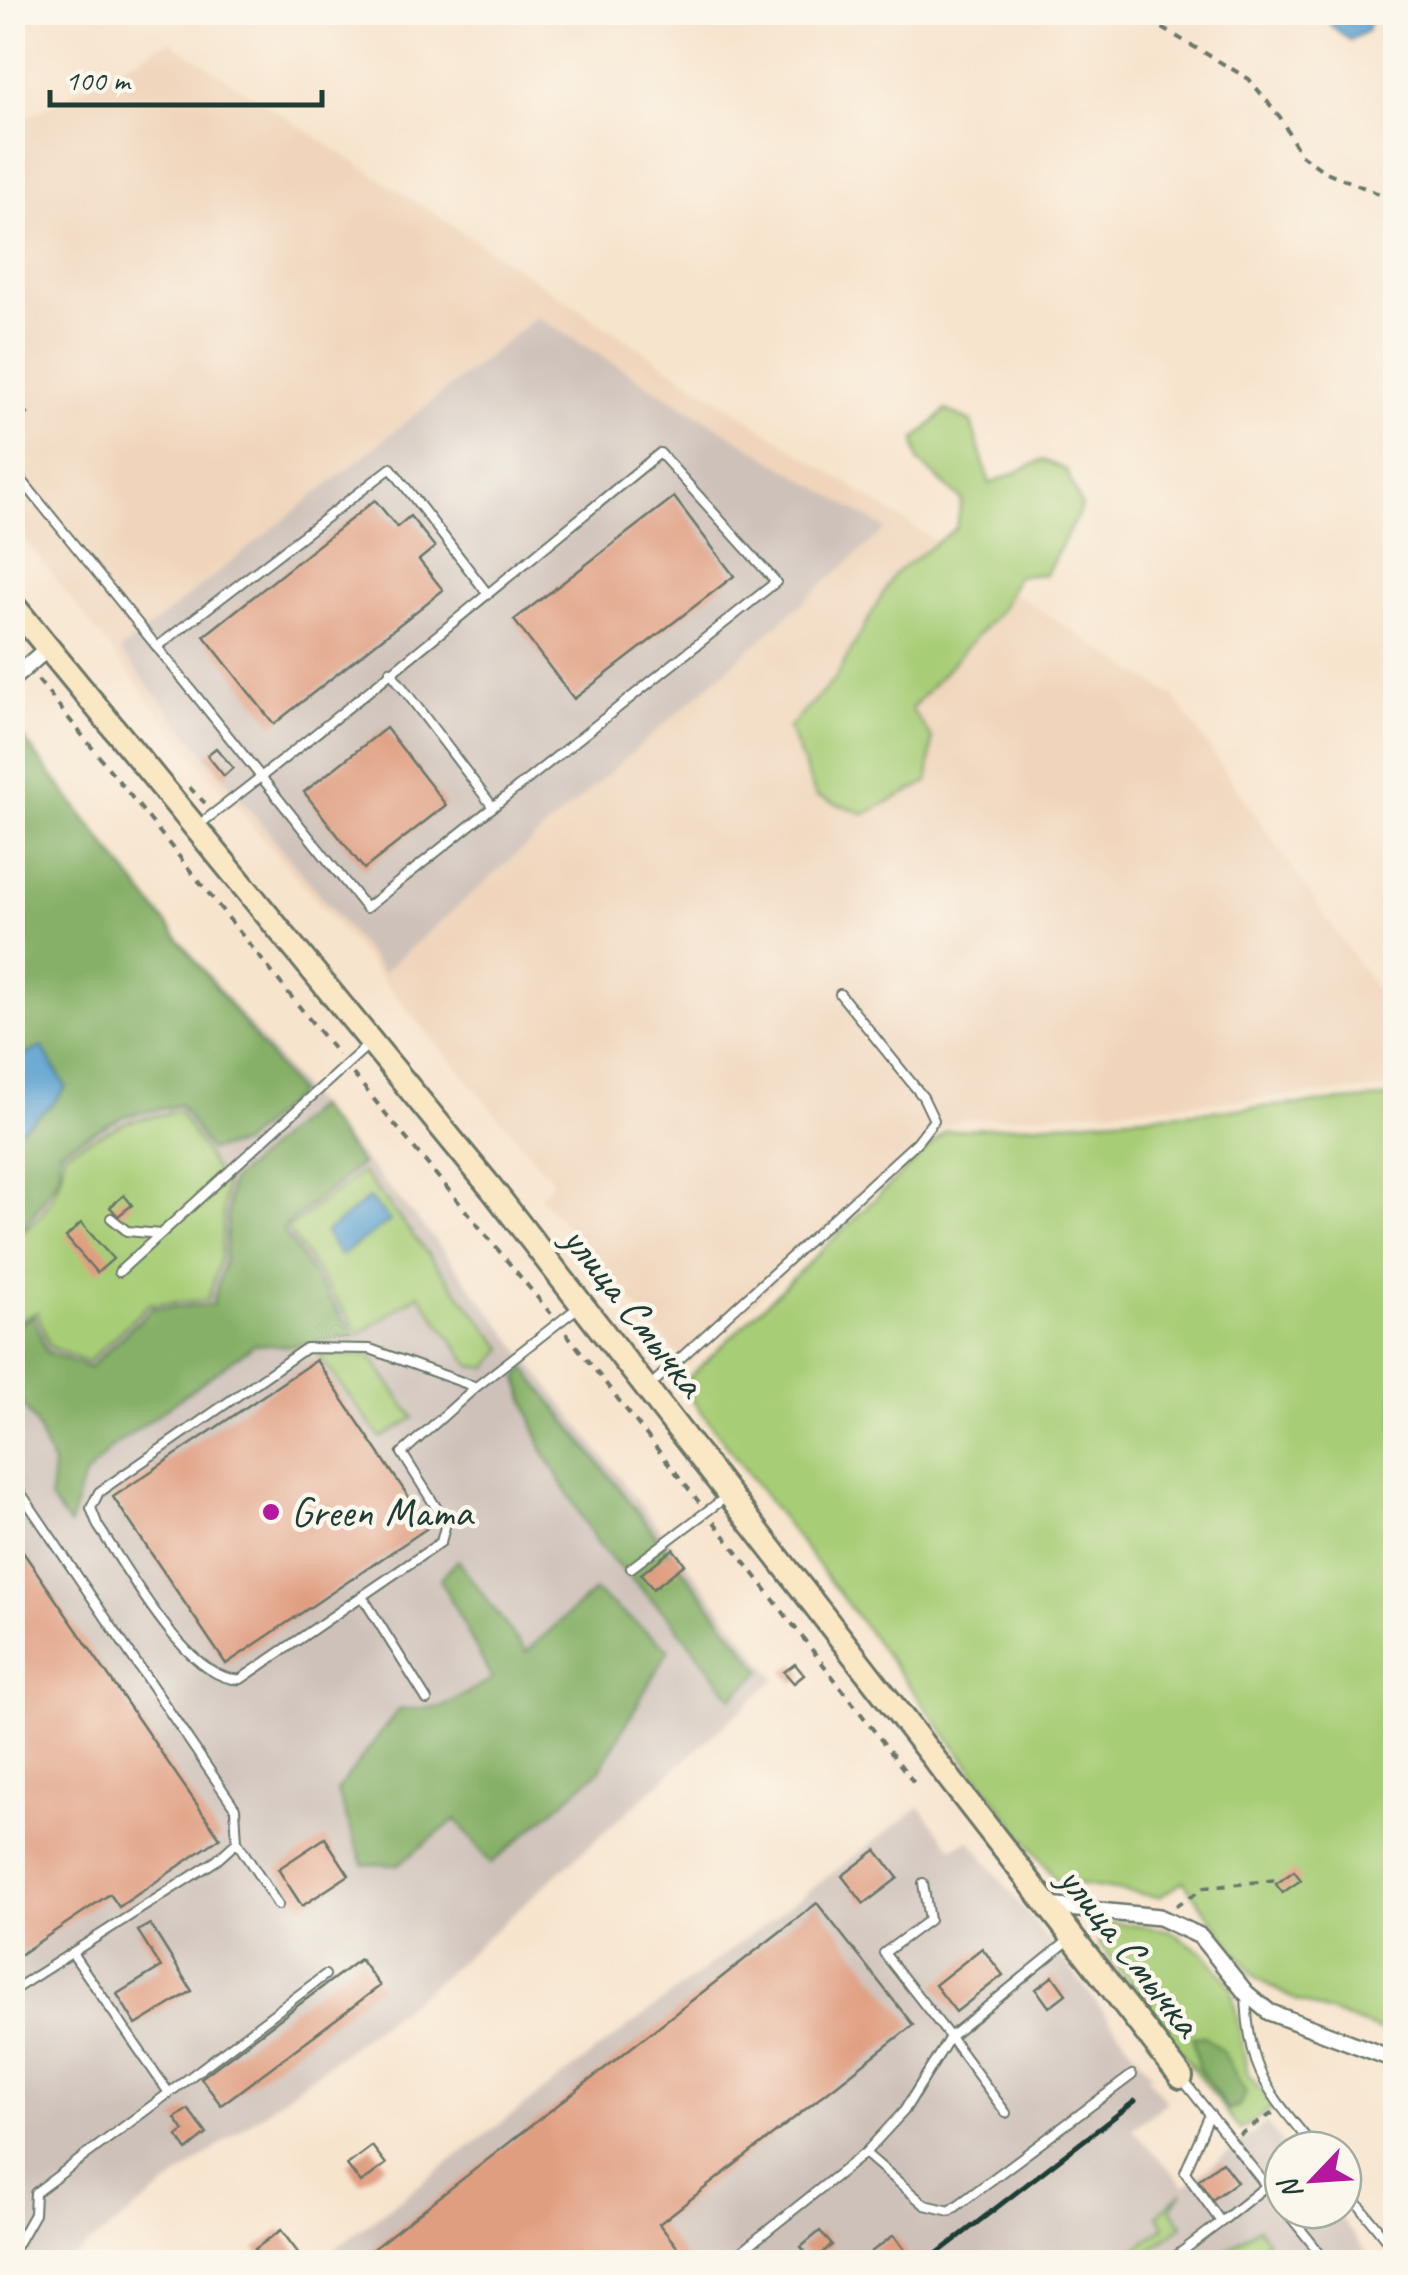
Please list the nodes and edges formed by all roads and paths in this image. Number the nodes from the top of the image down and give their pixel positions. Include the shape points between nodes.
1 (1135, 12) edge
2 (1396, 201) edge
3 (12, 468) edge
4 (487, 592) junction
5 (12, 604) edge
6 (157, 647) junction
7 (48, 648) junction
8 (390, 671) junction
9 (18, 674) edge
10 (262, 774) junction
11 (493, 807) junction
12 (196, 827) junction
13 (840, 994) dead end
14 (368, 1044) junction
15 (346, 1064) junction
16 (112, 1218) dead end
17 (160, 1234) junction
18 (120, 1272) dead end
19 (582, 1304) junction
20 (558, 1323) junction
21 (476, 1387) junction
22 (648, 1388) junction
23 (12, 1480) edge
24 (730, 1495) junction
25 (706, 1512) junction
26 (631, 1568) dead end
27 (362, 1596) junction
28 (428, 1700) dead end
29 (918, 1788) dead end
30 (237, 1842) junction
31 (1276, 1880) dead end
32 (923, 1883) dead end
33 (278, 1905) dead end
34 (1048, 1906) junction
35 (1159, 1917) junction
36 (1072, 1938) junction
37 (72, 1953) junction
38 (325, 1975) dead end
39 (12, 1990) edge
40 (1246, 1993) junction
41 (950, 2037) junction
42 (1396, 2060) edge
43 (1132, 2075) dead end
44 (1180, 2076) joint
45 (169, 2093) junction
46 (1006, 2114) dead end
47 (1210, 2114) junction
48 (1270, 2115) dead end
49 (1301, 2130) edge
50 (1242, 2134) dead end
51 (865, 2153) junction
52 (1263, 2182) edge
53 (1263, 2188) edge
54 (1363, 2210) edge
55 (1221, 2222) junction
56 (1301, 2230) edge
57 (1396, 2252) edge
58 (12, 2253) edge
59 (728, 2262) edge
60 (1168, 2262) edge
61 (1327, 2262) edge

1 - 2 path via 1249,79 1300,154 1324,172
3 - 6 lane
4 - 6 lane via 392,468
4 - 8 lane
4 - 11 lane via 660,453 776,582
5 - 7 street, улица Смычка
6 - 10 lane
7 - 9 street
7 - 12 street, улица Смычка
8 - 10 lane
8 - 11 lane
9 - 15 path via 42,682
10 - 11 lane via 366,908
10 - 12 lane
12 - 14 street, улица Смычка
13 - 22 lane via 924,1097 934,1120
14 - 15 lane
14 - 19 street, улица Смычка
15 - 17 lane
15 - 20 path
16 - 17 lane via 128,1230
17 - 18 lane
19 - 20 lane
19 - 22 street, улица Смычка
20 - 21 lane
20 - 25 path
21 - 27 lane via 402,1453 446,1523 441,1542
21 - 27 lane via 370,1349 306,1348 99,1492 91,1508 190,1657 226,1680 241,1679
22 - 24 street, улица Смычка
23 - 30 lane via 235,1808
24 - 25 lane
24 - 34 street, улица Смычка
25 - 26 lane
25 - 29 path
27 - 28 lane
30 - 33 lane
30 - 37 lane
31 - 35 path via 1204,1888
32 - 41 lane via 929,1920 884,1953
34 - 35 street
34 - 36 street, улица Смычка
35 - 40 street via 1200,1936
36 - 41 lane
36 - 44 street, улица Смычка
37 - 39 lane
37 - 45 lane
38 - 45 lane
40 - 42 street via 1295,2025
40 - 49 lane via 1257,2072
41 - 46 lane
41 - 51 lane via 904,2111
43 - 51 lane via 950,2211 924,2205
44 - 47 lane
45 - 58 lane via 35,2193 34,2214
47 - 52 lane
47 - 55 lane via 1185,2172
48 - 50 path
51 - 59 lane
53 - 55 lane
54 - 57 lane
55 - 60 lane
56 - 61 lane

